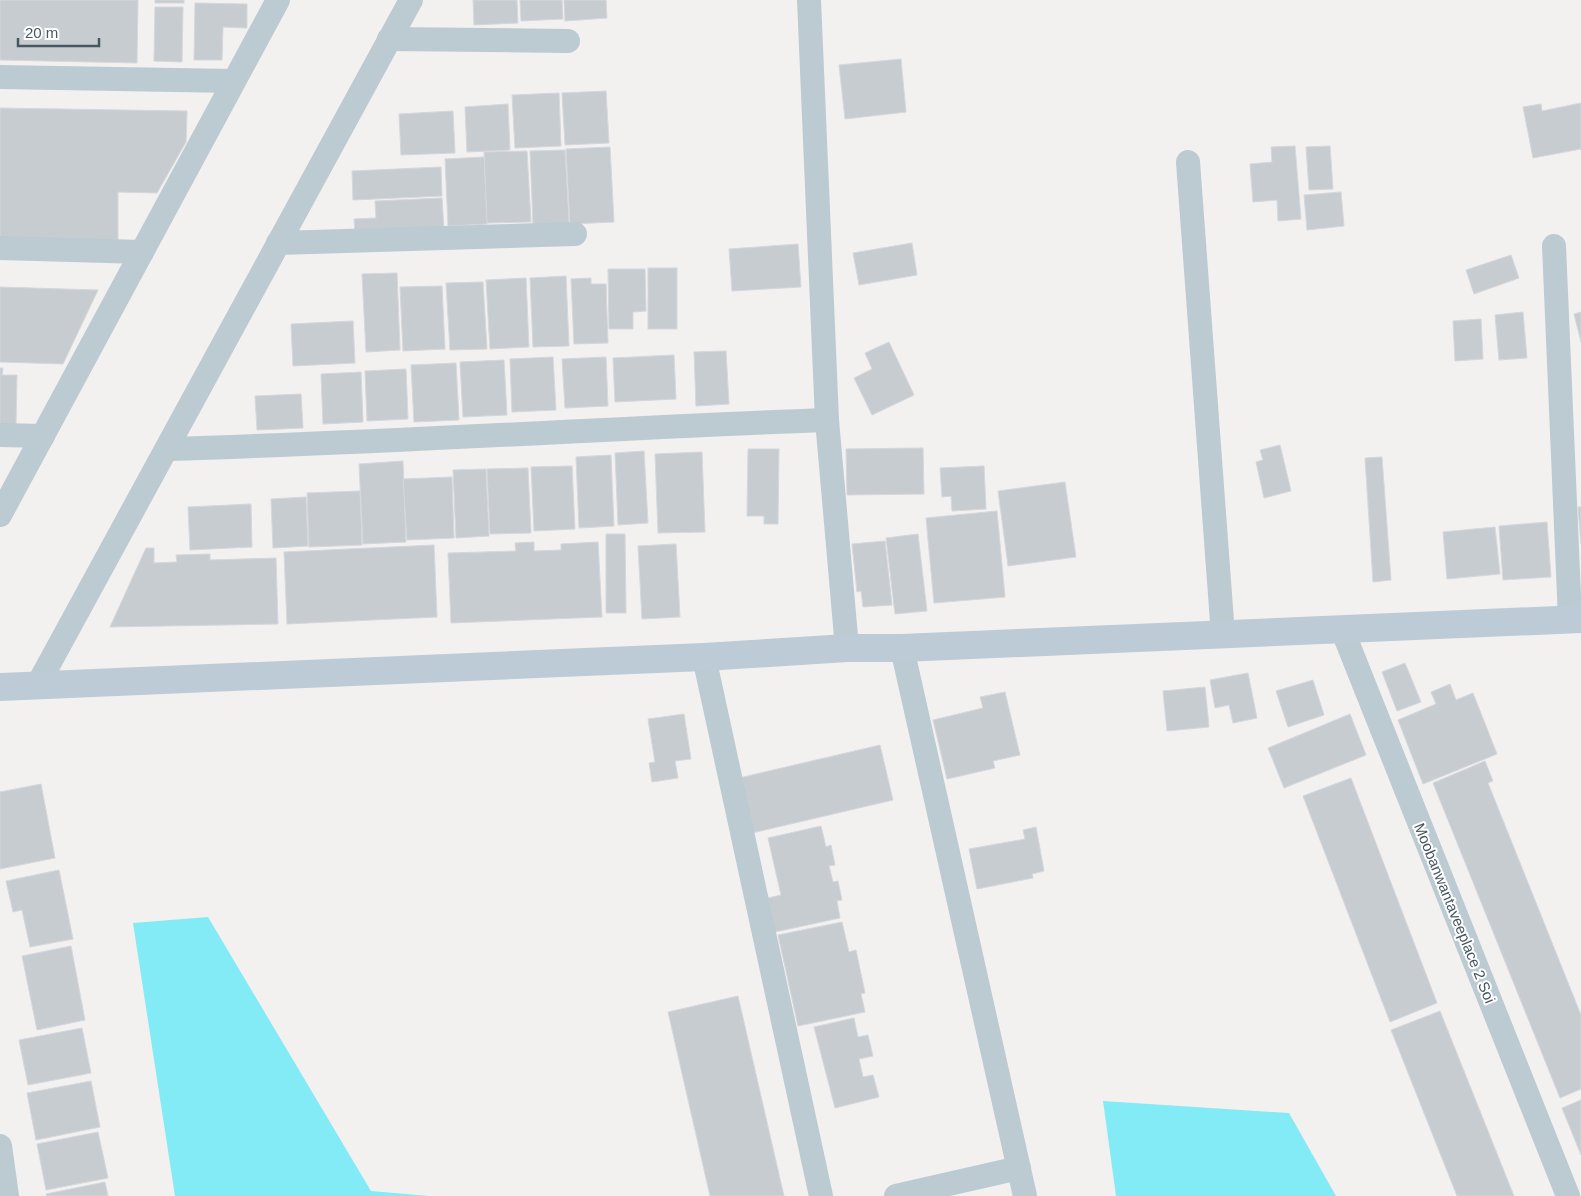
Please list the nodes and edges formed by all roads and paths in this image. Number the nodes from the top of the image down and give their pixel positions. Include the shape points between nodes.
1 (278, 0) edge
2 (411, 0) edge
3 (809, 0) edge
4 (390, 40) junction
5 (568, 41) dead end
6 (0, 77) edge
7 (234, 81) junction
8 (1188, 162) dead end
9 (575, 234) dead end
10 (278, 243) junction
11 (1554, 246) dead end
12 (0, 248) edge
13 (142, 252) junction
14 (828, 420) junction
15 (0, 435) edge
16 (43, 436) junction
17 (167, 449) junction
18 (0, 515) edge
19 (1575, 619) edge
20 (1342, 629) junction
21 (1223, 635) junction
22 (847, 648) junction
23 (902, 648) junction
24 (704, 657) junction
25 (37, 686) junction
26 (0, 687) edge
27 (0, 1146) edge
28 (1020, 1168) junction
29 (7, 1196) edge
30 (820, 1196) edge
31 (896, 1196) edge
32 (1026, 1196) edge
33 (1568, 1196) edge

1 - 7 street
2 - 4 street
3 - 14 street
4 - 5 street
4 - 10 street
6 - 7 street
7 - 13 street
8 - 21 street
9 - 10 street
10 - 17 street
11 - 19 street
12 - 13 street
13 - 16 street
14 - 17 street
14 - 22 street
15 - 16 street
16 - 18 street
17 - 25 street
19 - 20 street
20 - 21 street
20 - 33 street, Moobanwantaveeplace 2 Soi
21 - 23 street
22 - 23 street
22 - 24 street
23 - 28 street
24 - 25 street
24 - 30 street
25 - 26 street
27 - 29 street
28 - 31 street
28 - 32 street

